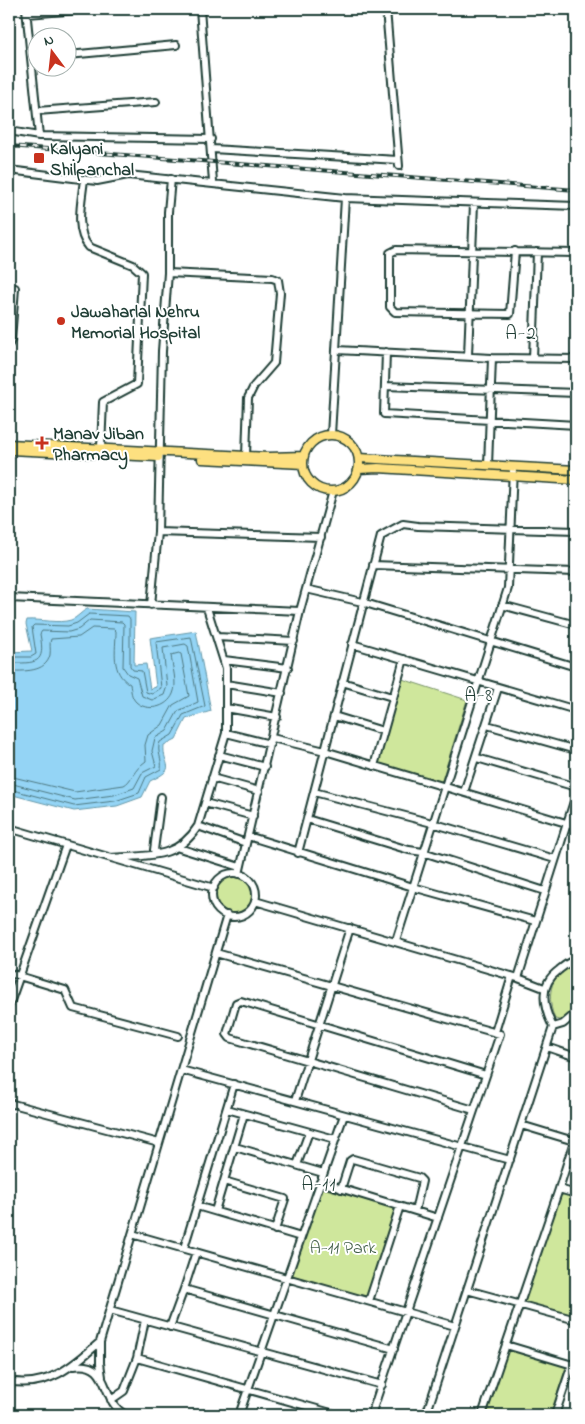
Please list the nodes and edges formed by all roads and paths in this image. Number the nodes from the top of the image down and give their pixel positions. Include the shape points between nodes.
1 (91, 9) edge
2 (200, 9) edge
3 (386, 9) edge
4 (27, 12) edge
5 (29, 28) edge
6 (176, 46) dead end
7 (78, 54) edge
8 (35, 78) edge
9 (156, 102) dead end
10 (37, 111) junction
11 (9, 132) edge
12 (39, 136) junction
13 (211, 139) junction
14 (212, 149) junction
15 (9, 170) edge
16 (84, 179) junction
17 (171, 179) junction
18 (213, 182) junction
19 (345, 198) junction
20 (474, 203) junction
21 (576, 206) edge
22 (472, 250) junction
23 (515, 251) junction
24 (536, 252) junction
25 (576, 253) edge
26 (168, 273) junction
27 (15, 288) dead end
28 (470, 315) junction
29 (9, 344) edge
30 (337, 350) junction
31 (386, 352) junction
32 (468, 356) junction
33 (492, 358) junction
34 (533, 358) junction
35 (576, 360) edge
36 (385, 386) junction
37 (491, 389) junction
38 (576, 394) edge
39 (490, 421) junction
40 (576, 425) edge
41 (331, 435) junction
42 (9, 444) edge
43 (101, 447) junction
44 (9, 450) edge
45 (158, 454) junction
46 (246, 456) junction
47 (304, 456) junction
48 (359, 458) junction
49 (303, 464) junction
50 (488, 466) junction
51 (513, 468) junction
52 (359, 469) junction
53 (576, 470) edge
54 (513, 477) junction
55 (576, 480) edge
56 (333, 491) junction
57 (511, 530) junction
58 (576, 531) edge
59 (158, 532) junction
60 (321, 537) junction
61 (373, 565) junction
62 (510, 569) junction
63 (576, 572) edge
64 (306, 589) junction
65 (9, 598) edge
66 (362, 602) junction
67 (151, 605) junction
68 (502, 605) junction
69 (208, 608) junction
70 (300, 611) junction
71 (576, 624) edge
72 (217, 637) junction
73 (294, 641) junction
74 (490, 642) junction
75 (352, 644) junction
76 (404, 659) junction
77 (224, 660) junction
78 (576, 667) edge
79 (288, 668) junction
80 (342, 682) junction
81 (477, 682) junction
82 (226, 684) junction
83 (498, 688) junction
84 (282, 693) junction
85 (392, 697) junction
86 (226, 708) junction
87 (576, 710) edge
88 (334, 716) junction
89 (276, 717) junction
90 (487, 726) junction
91 (383, 731) junction
92 (226, 733) junction
93 (271, 741) junction
94 (576, 750) edge
95 (325, 751) junction
96 (219, 755) junction
97 (477, 758) junction
98 (374, 766) junction
99 (264, 767) junction
100 (212, 778) junction
101 (443, 787) junction
102 (576, 787) edge
103 (259, 791) junction
104 (314, 792) junction
105 (464, 792) junction
106 (576, 795) edge
107 (161, 797) dead end
108 (205, 803) junction
109 (253, 816) junction
110 (307, 819) junction
111 (432, 823) junction
112 (567, 823) junction
113 (198, 826) junction
114 (576, 826) edge
115 (9, 828) edge
116 (247, 839) junction
117 (66, 845) junction
118 (179, 848) junction
119 (424, 852) junction
120 (298, 853) junction
121 (157, 854) junction
122 (111, 858) junction
123 (555, 859) junction
124 (239, 870) junction
125 (413, 887) junction
126 (214, 888) junction
127 (545, 892) junction
128 (255, 900) junction
129 (227, 916) junction
130 (535, 921) junction
131 (350, 928) junction
132 (396, 941) junction
133 (216, 953) junction
134 (576, 960) edge
135 (9, 973) edge
136 (19, 976) junction
137 (515, 977) junction
138 (332, 985) junction
139 (544, 988) junction
140 (9, 1006) edge
141 (576, 1013) edge
142 (319, 1026) junction
143 (553, 1027) junction
144 (495, 1032) junction
145 (178, 1036) dead end
146 (547, 1047) junction
147 (576, 1057) edge
148 (307, 1062) junction
149 (181, 1070) junction
150 (486, 1075) junction
151 (234, 1084) junction
152 (295, 1101) junction
153 (9, 1103) edge
154 (226, 1109) junction
155 (474, 1110) junction
156 (244, 1114) junction
157 (344, 1115) junction
158 (521, 1125) junction
159 (309, 1132) junction
160 (335, 1139) junction
161 (576, 1139) edge
162 (159, 1143) junction
163 (235, 1147) junction
164 (462, 1147) junction
165 (510, 1160) junction
166 (297, 1165) junction
167 (323, 1173) junction
168 (224, 1182) junction
169 (320, 1182) junction
170 (341, 1189) junction
171 (559, 1189) junction
172 (576, 1194) edge
173 (197, 1206) junction
174 (400, 1206) junction
175 (215, 1211) junction
176 (415, 1211) junction
177 (438, 1218) junction
178 (275, 1230) junction
179 (132, 1234) junction
180 (301, 1238) junction
181 (184, 1248) junction
182 (196, 1252) junction
183 (287, 1278) junction
184 (184, 1289) junction
185 (467, 1290) junction
186 (369, 1301) junction
187 (519, 1305) junction
188 (110, 1310) junction
189 (407, 1313) junction
190 (274, 1316) junction
191 (145, 1320) junction
192 (576, 1320) edge
193 (170, 1326) junction
194 (455, 1326) junction
195 (100, 1342) junction
196 (506, 1345) junction
197 (394, 1349) junction
198 (262, 1351) junction
199 (137, 1358) junction
200 (574, 1365) edge
201 (73, 1366) junction
202 (103, 1378) junction
203 (9, 1381) edge
204 (382, 1385) junction
205 (248, 1390) junction
206 (111, 1400) junction
207 (126, 1415) edge
208 (239, 1415) edge
209 (338, 1415) edge
210 (371, 1415) edge
211 (426, 1415) edge
212 (482, 1415) edge
213 (555, 1415) edge

1 - 4 street
2 - 13 street
3 - 14 street via 398,163
4 - 5 street
6 - 7 street
8 - 10 street
9 - 10 street
10 - 12 street
11 - 12 street
12 - 13 street
13 - 14 street
14 - 18 street
15 - 16 street
16 - 17 street via 97,181 128,175
16 - 43 street via 80,227 84,242 133,265 142,273 137,384 103,402
17 - 18 street
17 - 26 street
18 - 19 street
19 - 20 street
19 - 30 street
20 - 21 street
20 - 22 street
22 - 23 street
22 - 28 street
22 - 28 street via 396,250 390,253 390,307 395,312
23 - 24 street
23 - 28 street via 510,314
24 - 25 street
24 - 34 street
26 - 45 street
26 - 46 street via 278,280 280,293 274,363 248,398
27 - 29 street
28 - 32 street
30 - 31 street
30 - 41 street
31 - 32 street
31 - 36 street
32 - 33 street
33 - 34 street
33 - 37 street
34 - 35 street
36 - 37 street
36 - 39 street via 384,414
37 - 38 street
37 - 39 street
39 - 40 street
39 - 50 street
41 - 47 main road via 313,441
41 - 48 main road via 352,444
42 - 43 main road
43 - 45 main road
44 - 45 main road
45 - 46 main road
45 - 49 main road
45 - 59 street
46 - 47 main road
47 - 49 main road
48 - 50 main road
48 - 52 main road
49 - 56 main road via 309,481 316,487
50 - 51 main road
51 - 53 main road
51 - 54 street
52 - 54 main road
52 - 56 main road via 350,484
54 - 55 main road
54 - 57 street
56 - 60 street
57 - 58 street
57 - 61 street via 403,524 381,536
57 - 62 street
59 - 60 street
59 - 67 street
60 - 64 street
61 - 62 street
61 - 66 street
62 - 63 street
62 - 68 street
64 - 66 street
64 - 70 street
65 - 67 street
66 - 74 street
66 - 75 street
67 - 69 street
68 - 71 street
68 - 74 street
69 - 70 street
69 - 72 street
70 - 73 street
72 - 73 street
72 - 77 street
73 - 79 street
74 - 78 street
74 - 81 street
75 - 76 street
75 - 80 street
76 - 81 street
76 - 85 street
77 - 79 street
77 - 82 street
79 - 84 street
80 - 85 street
80 - 88 street
81 - 83 street
81 - 101 street
82 - 84 street
82 - 86 street
83 - 87 street
83 - 90 street
84 - 89 street
85 - 91 street
86 - 89 street
86 - 92 street
88 - 91 street
88 - 95 street
89 - 93 street
90 - 94 street
90 - 97 street
91 - 98 street
92 - 93 street
92 - 96 street
93 - 95 street
93 - 99 street
95 - 98 street
95 - 104 street
96 - 99 street
96 - 100 street
97 - 102 street
97 - 105 street
98 - 101 street
99 - 103 street
100 - 103 street
100 - 108 street
101 - 105 street
101 - 111 street
103 - 109 street
104 - 110 street
104 - 111 street
105 - 112 street
106 - 112 street
107 - 121 street via 154,850
108 - 109 street
108 - 113 street
109 - 116 street
110 - 119 street
110 - 120 street
111 - 119 street
111 - 123 street
112 - 114 street
112 - 123 street
113 - 116 street
113 - 118 street
115 - 117 street
116 - 120 street
116 - 124 street
117 - 122 street
117 - 136 street
118 - 121 street
118 - 124 street
119 - 125 street
119 - 127 street
120 - 125 street
121 - 122 street
122 - 126 street
123 - 127 street
124 - 126 street via 223,876
124 - 128 street via 252,882
125 - 130 street
125 - 132 street
126 - 129 street via 215,904
127 - 130 street
128 - 129 street via 243,915
128 - 131 street
129 - 133 street
130 - 137 street
131 - 132 street
131 - 138 street
132 - 137 street
133 - 138 street
133 - 149 street
134 - 139 street via 556,972
135 - 136 street
136 - 140 street
136 - 145 street via 65,990 73,1008
137 - 139 street
137 - 144 street
138 - 142 street
138 - 144 street
139 - 143 street via 543,996
141 - 143 street via 563,1024
142 - 148 street
142 - 148 street via 241,1001 236,1003 227,1034 230,1038
142 - 150 street
143 - 146 street
144 - 150 street via 500,1034
146 - 147 street
146 - 158 street
148 - 152 street
148 - 155 street
149 - 151 street
149 - 162 street
150 - 155 street
151 - 152 street
151 - 154 street
152 - 157 street
153 - 162 street
154 - 156 street
154 - 173 street
155 - 164 street
156 - 159 street
156 - 163 street
157 - 160 street
157 - 164 street
158 - 161 street
158 - 165 street
159 - 160 street
159 - 166 street
160 - 167 street
161 - 171 street
162 - 179 street
163 - 166 street
163 - 168 street
164 - 165 street
164 - 177 street
165 - 185 street
166 - 167 street
167 - 169 street
168 - 175 street
168 - 178 street via 285,1199
169 - 170 street
169 - 180 street
170 - 174 street
170 - 176 street via 353,1160 419,1178 422,1181
171 - 172 street
171 - 187 street
173 - 175 street
173 - 181 street
174 - 176 street
174 - 186 street
175 - 178 street
176 - 177 street
177 - 189 street
178 - 180 street
179 - 181 street
179 - 188 street
180 - 183 street
181 - 182 street
182 - 183 street
182 - 184 street
183 - 186 street
183 - 190 street
184 - 190 street
184 - 193 street
185 - 187 street
185 - 194 street
186 - 189 street
187 - 192 street
187 - 196 street
188 - 191 street
188 - 195 street
189 - 194 street
189 - 197 street
190 - 197 street
190 - 198 street
191 - 193 street
191 - 199 street
193 - 198 street
194 - 211 street
195 - 201 street
195 - 202 street
196 - 200 street
196 - 212 street
197 - 204 street
198 - 204 street
198 - 205 street
199 - 205 street
199 - 206 street via 124,1391
200 - 213 street
201 - 202 street via 89,1366
201 - 203 street via 39,1382 22,1384
202 - 206 street
204 - 210 street
205 - 208 street
205 - 209 street
206 - 207 street via 116,1409

